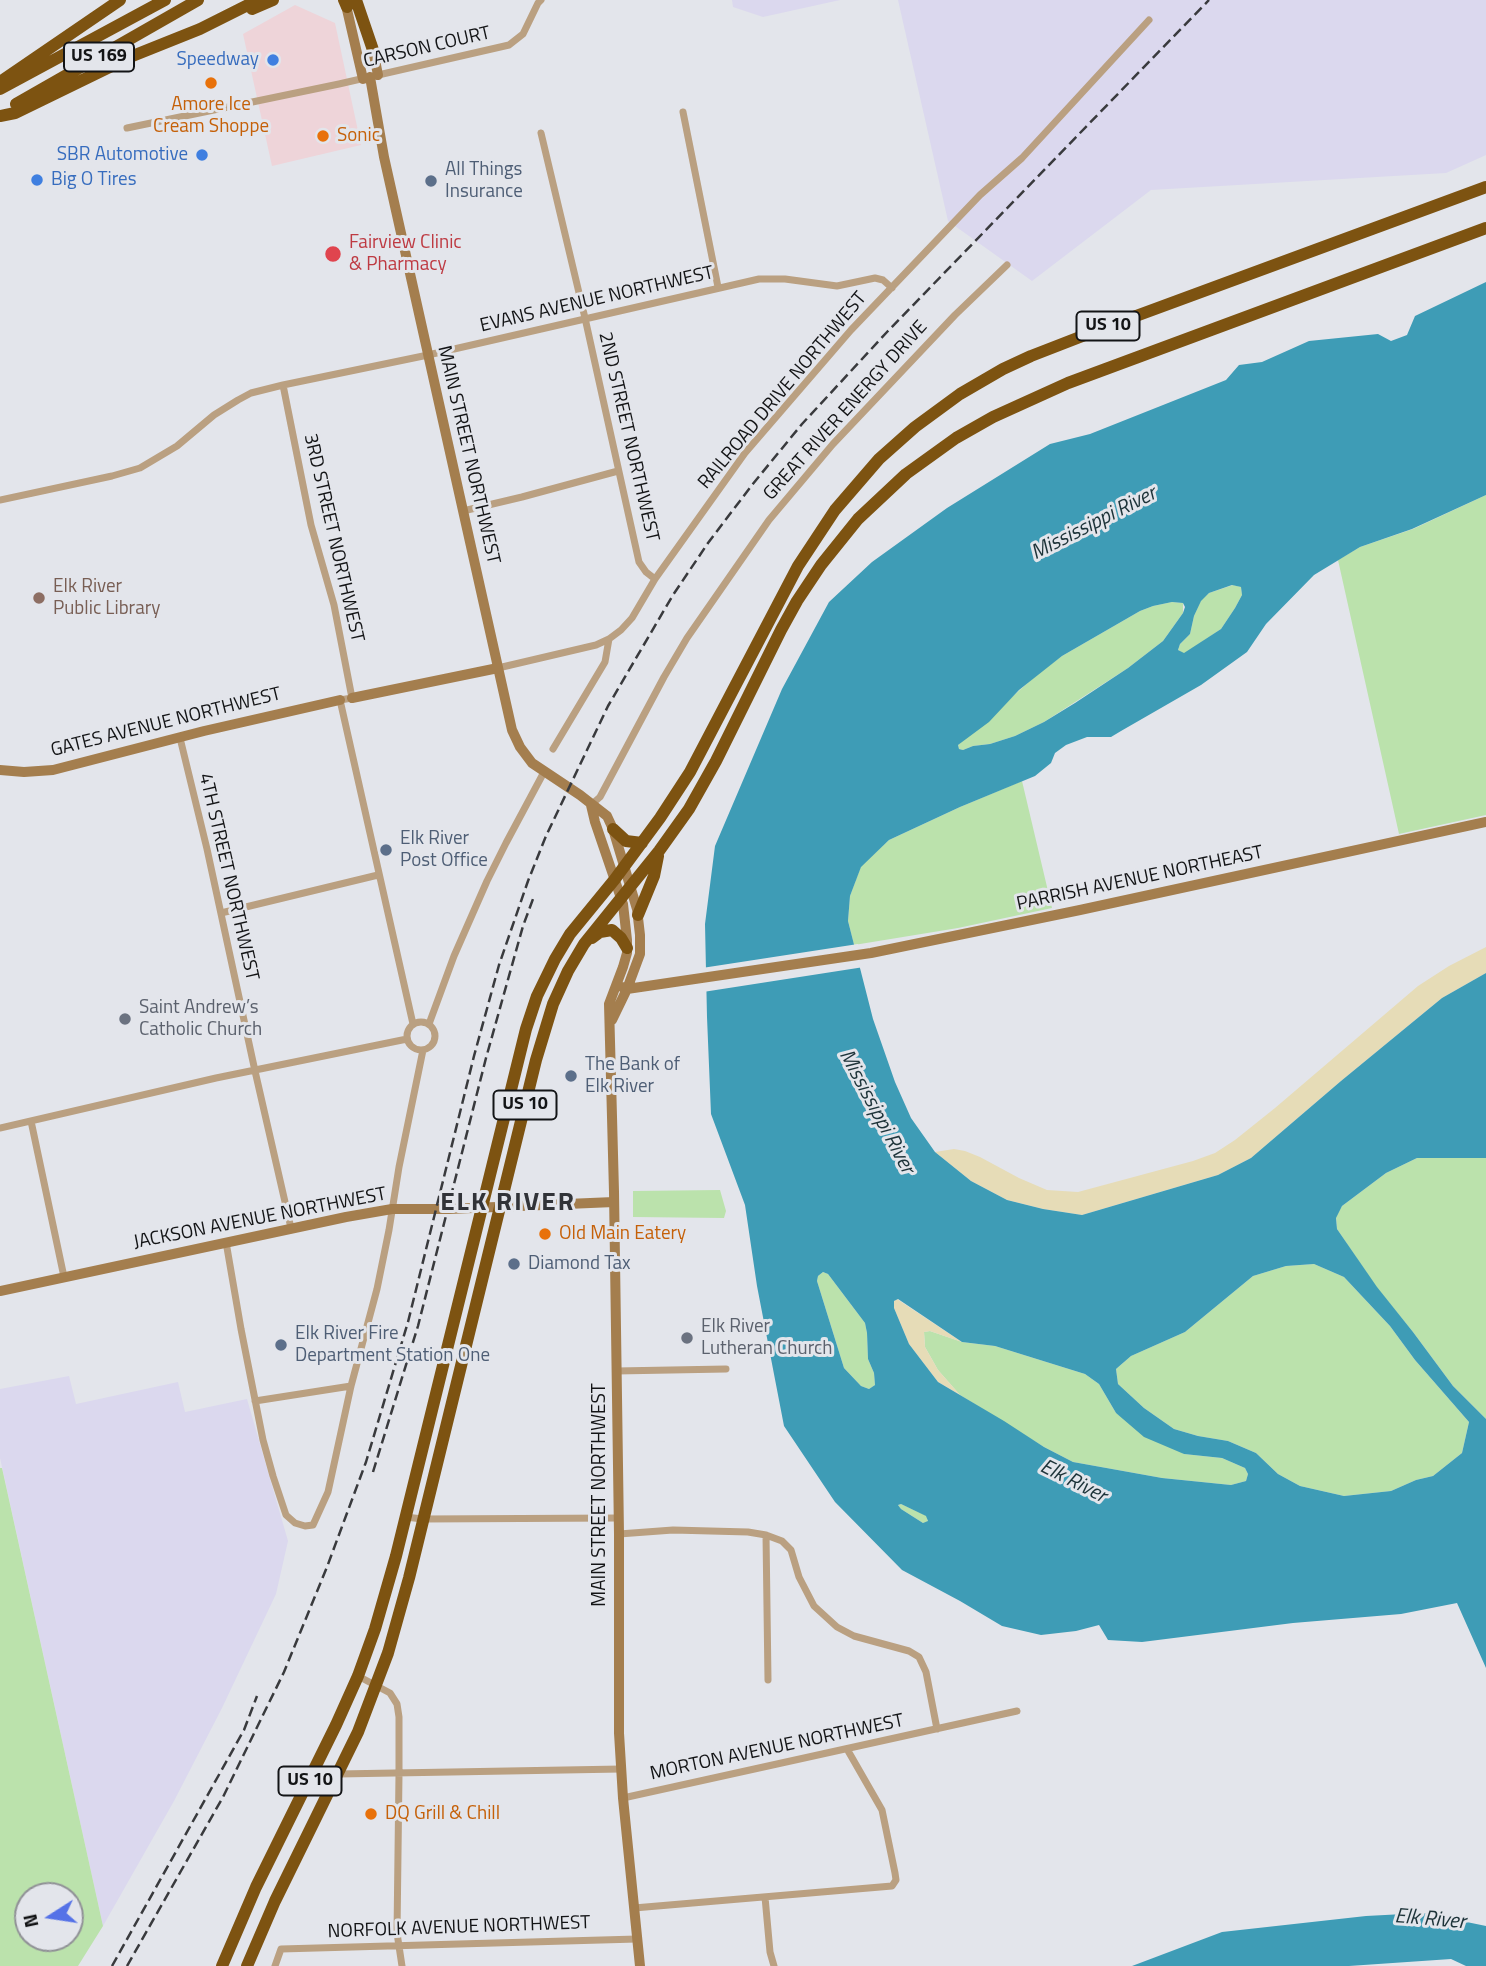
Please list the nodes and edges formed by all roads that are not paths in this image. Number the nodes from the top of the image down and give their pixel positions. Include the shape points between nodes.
1 (120, 0) edge
2 (165, 0) edge
3 (198, 0) edge
4 (258, 0) edge
5 (273, 0) edge
6 (541, 0) edge
7 (353, 1) edge
8 (1149, 20) dead end
9 (200, 29) junction
10 (368, 30) joint
11 (373, 50) junction
12 (370, 77) junction
13 (0, 82) edge
14 (0, 89) edge
15 (683, 112) dead end
16 (0, 114) edge
17 (127, 128) dead end
18 (541, 133) dead end
19 (1486, 187) edge
20 (1486, 228) edge
21 (1007, 265) dead end
22 (718, 288) junction
23 (892, 288) junction
24 (585, 318) junction
25 (428, 355) junction
26 (283, 385) junction
27 (618, 471) junction
28 (0, 500) edge
29 (463, 511) junction
30 (655, 579) junction
31 (609, 639) junction
32 (498, 668) junction
33 (352, 698) junction
34 (340, 700) junction
35 (180, 738) junction
36 (554, 749) dead end
37 (0, 770) edge
38 (544, 772) junction
39 (591, 805) junction
40 (1486, 822) edge
41 (613, 829) junction
42 (642, 843) junction
43 (659, 851) junction
44 (625, 866) junction
45 (378, 874) junction
46 (615, 879) junction
47 (631, 885) junction
48 (621, 897) junction
49 (221, 913) junction
50 (638, 915) junction
51 (584, 944) junction
52 (627, 948) junction
53 (637, 963) junction
54 (615, 985) junction
55 (652, 985) junction
56 (627, 989) junction
57 (611, 1023) junction
58 (413, 1024) junction
59 (429, 1024) junction
60 (407, 1039) junction
61 (423, 1050) junction
62 (255, 1071) junction
63 (31, 1121) junction
64 (0, 1128) edge
65 (614, 1202) junction
66 (500, 1207) junction
67 (481, 1208) junction
68 (392, 1209) junction
69 (291, 1228) junction
70 (226, 1242) junction
71 (64, 1277) junction
72 (0, 1291) edge
73 (726, 1369) dead end
74 (617, 1371) junction
75 (351, 1386) junction
76 (256, 1401) junction
77 (405, 1517) junction
78 (619, 1518) junction
79 (423, 1519) junction
80 (619, 1534) junction
81 (766, 1535) junction
82 (358, 1676) junction
83 (768, 1680) dead end
84 (377, 1686) junction
85 (1017, 1711) dead end
86 (937, 1729) junction
87 (847, 1749) junction
88 (621, 1769) junction
89 (338, 1774) junction
90 (399, 1774) junction
91 (623, 1798) junction
92 (765, 1897) junction
93 (634, 1908) junction
94 (638, 1939) junction
95 (398, 1945) junction
96 (222, 1966) edge
97 (247, 1966) edge
98 (275, 1966) edge
99 (402, 1966) edge
100 (640, 1966) edge
101 (774, 1966) edge

1 - 13 highway
2 - 14 highway, US 169
3 - 16 highway, US 169
4 - 9 highway
5 - 9 highway
6 - 12 street, CARSON COURT via 523,34 509,45
7 - 10 highway
7 - 11 highway
7 - 12 main road, MAIN STREET NORTHWEST
8 - 23 street, RAILROAD DRIVE NORTHWEST via 1022,158 980,195
9 - 16 highway via 15,113
10 - 11 main road, MAIN STREET NORTHWEST
11 - 12 main road, MAIN STREET NORTHWEST
12 - 17 street, CARSON COURT
12 - 25 main road, MAIN STREET NORTHWEST
15 - 22 street
18 - 24 street, 2ND STREET NORTHWEST
19 - 42 highway, US 10 via 1031,356 981,381 922,421 856,484 815,538 702,751
20 - 43 highway, US 10 via 1041,394 976,426 926,458 858,519 821,565 786,621 701,788
21 - 39 street, GREAT RIVER ENERGY DRIVE via 833,444 769,520 687,638 600,797
22 - 23 street, EVANS AVENUE NORTHWEST via 774,278 837,286 875,278
22 - 24 street, EVANS AVENUE NORTHWEST
23 - 30 street, RAILROAD DRIVE NORTHWEST via 744,453
24 - 25 street, EVANS AVENUE NORTHWEST
24 - 27 street, 2ND STREET NORTHWEST
25 - 26 street, EVANS AVENUE NORTHWEST
25 - 29 main road, MAIN STREET NORTHWEST
26 - 28 street, EVANS AVENUE NORTHWEST via 232,403 140,468
26 - 33 street, 3RD STREET NORTHWEST
27 - 29 street
27 - 30 street, 2ND STREET NORTHWEST via 639,562
29 - 32 main road, MAIN STREET NORTHWEST
30 - 31 street, RAILROAD DRIVE NORTHWEST via 632,618
31 - 32 street
31 - 36 street, RAILROAD DRIVE NORTHWEST via 605,662
32 - 33 main road
32 - 38 main road, MAIN STREET NORTHWEST via 515,739
33 - 34 street
34 - 35 main road, GATES AVENUE NORTHWEST
34 - 45 street
35 - 37 main road, GATES AVENUE NORTHWEST via 53,770
35 - 49 street, 4TH STREET NORTHWEST
38 - 39 main road, MAIN STREET NORTHWEST
38 - 59 street via 487,881
39 - 41 main road, MAIN STREET NORTHWEST via 607,816
39 - 46 main road, MAIN STREET NORTHWEST
40 - 55 main road, PARRISH AVENUE NORTHEAST via 871,953
41 - 42 highway via 626,841
41 - 44 main road, MAIN STREET NORTHWEST
42 - 44 highway, US 10
43 - 47 highway, US 10
43 - 50 highway
44 - 46 highway, US 10
44 - 47 main road, MAIN STREET NORTHWEST
45 - 49 street
45 - 58 street
46 - 48 main road, MAIN STREET NORTHWEST
46 - 67 highway, US 10 via 570,934 537,996
47 - 48 highway, US 10
47 - 50 main road, MAIN STREET NORTHWEST
48 - 51 highway, US 10
48 - 52 main road, MAIN STREET NORTHWEST
49 - 62 street, 4TH STREET NORTHWEST
50 - 53 main road, MAIN STREET NORTHWEST via 641,947
51 - 52 highway via 600,932 612,930
51 - 66 highway, US 10 via 547,1021
52 - 54 main road, MAIN STREET NORTHWEST
53 - 55 main road
53 - 56 main road, MAIN STREET NORTHWEST
54 - 56 main road
54 - 57 main road, MAIN STREET NORTHWEST via 609,1004
55 - 56 main road, PARRISH AVENUE NORTHEAST
56 - 57 main road, MAIN STREET NORTHWEST
57 - 65 main road, MAIN STREET NORTHWEST
58 - 59 street
58 - 60 street
59 - 61 street via 435,1036
60 - 61 street via 412,1048
60 - 62 street
61 - 68 street
62 - 63 street
62 - 69 street, 4TH STREET NORTHWEST
63 - 64 street
63 - 71 street
65 - 66 main road, JACKSON AVENUE NORTHWEST
65 - 74 main road, MAIN STREET NORTHWEST
66 - 67 main road, JACKSON AVENUE NORTHWEST
66 - 79 highway, US 10
67 - 68 main road, JACKSON AVENUE NORTHWEST
67 - 77 highway, US 10
68 - 69 main road, JACKSON AVENUE NORTHWEST
68 - 75 street
69 - 70 main road, JACKSON AVENUE NORTHWEST
70 - 71 main road, JACKSON AVENUE NORTHWEST
70 - 76 street
71 - 72 main road, JACKSON AVENUE NORTHWEST
73 - 74 street
74 - 78 main road, MAIN STREET NORTHWEST
75 - 76 street
75 - 76 street via 328,1492 313,1525 295,1523 286,1515 262,1440
77 - 79 street
77 - 82 highway, US 10
78 - 79 street
78 - 80 main road, MAIN STREET NORTHWEST
79 - 84 highway, US 10
80 - 81 street via 696,1530
80 - 88 main road, MAIN STREET NORTHWEST
81 - 83 street
81 - 86 street via 788,1547 814,1606 837,1627 919,1657
82 - 84 street
82 - 96 highway, US 10
84 - 89 highway, US 10
84 - 90 street via 397,1704
85 - 86 street, MORTON AVENUE NORTHWEST
86 - 87 street, MORTON AVENUE NORTHWEST
87 - 91 street, MORTON AVENUE NORTHWEST
87 - 92 street via 882,1810 894,1884
88 - 90 street, MORTON AVENUE NORTHWEST
88 - 91 main road, MAIN STREET NORTHWEST
89 - 90 street, MORTON AVENUE NORTHWEST
89 - 97 highway, US 10
90 - 95 street
91 - 93 main road, MAIN STREET NORTHWEST
92 - 93 street
92 - 101 street
93 - 94 main road, MAIN STREET NORTHWEST
94 - 95 street, NORFOLK AVENUE NORTHWEST
94 - 100 main road, MAIN STREET NORTHWEST
95 - 98 street, NORFOLK AVENUE NORTHWEST via 281,1949
95 - 99 street

